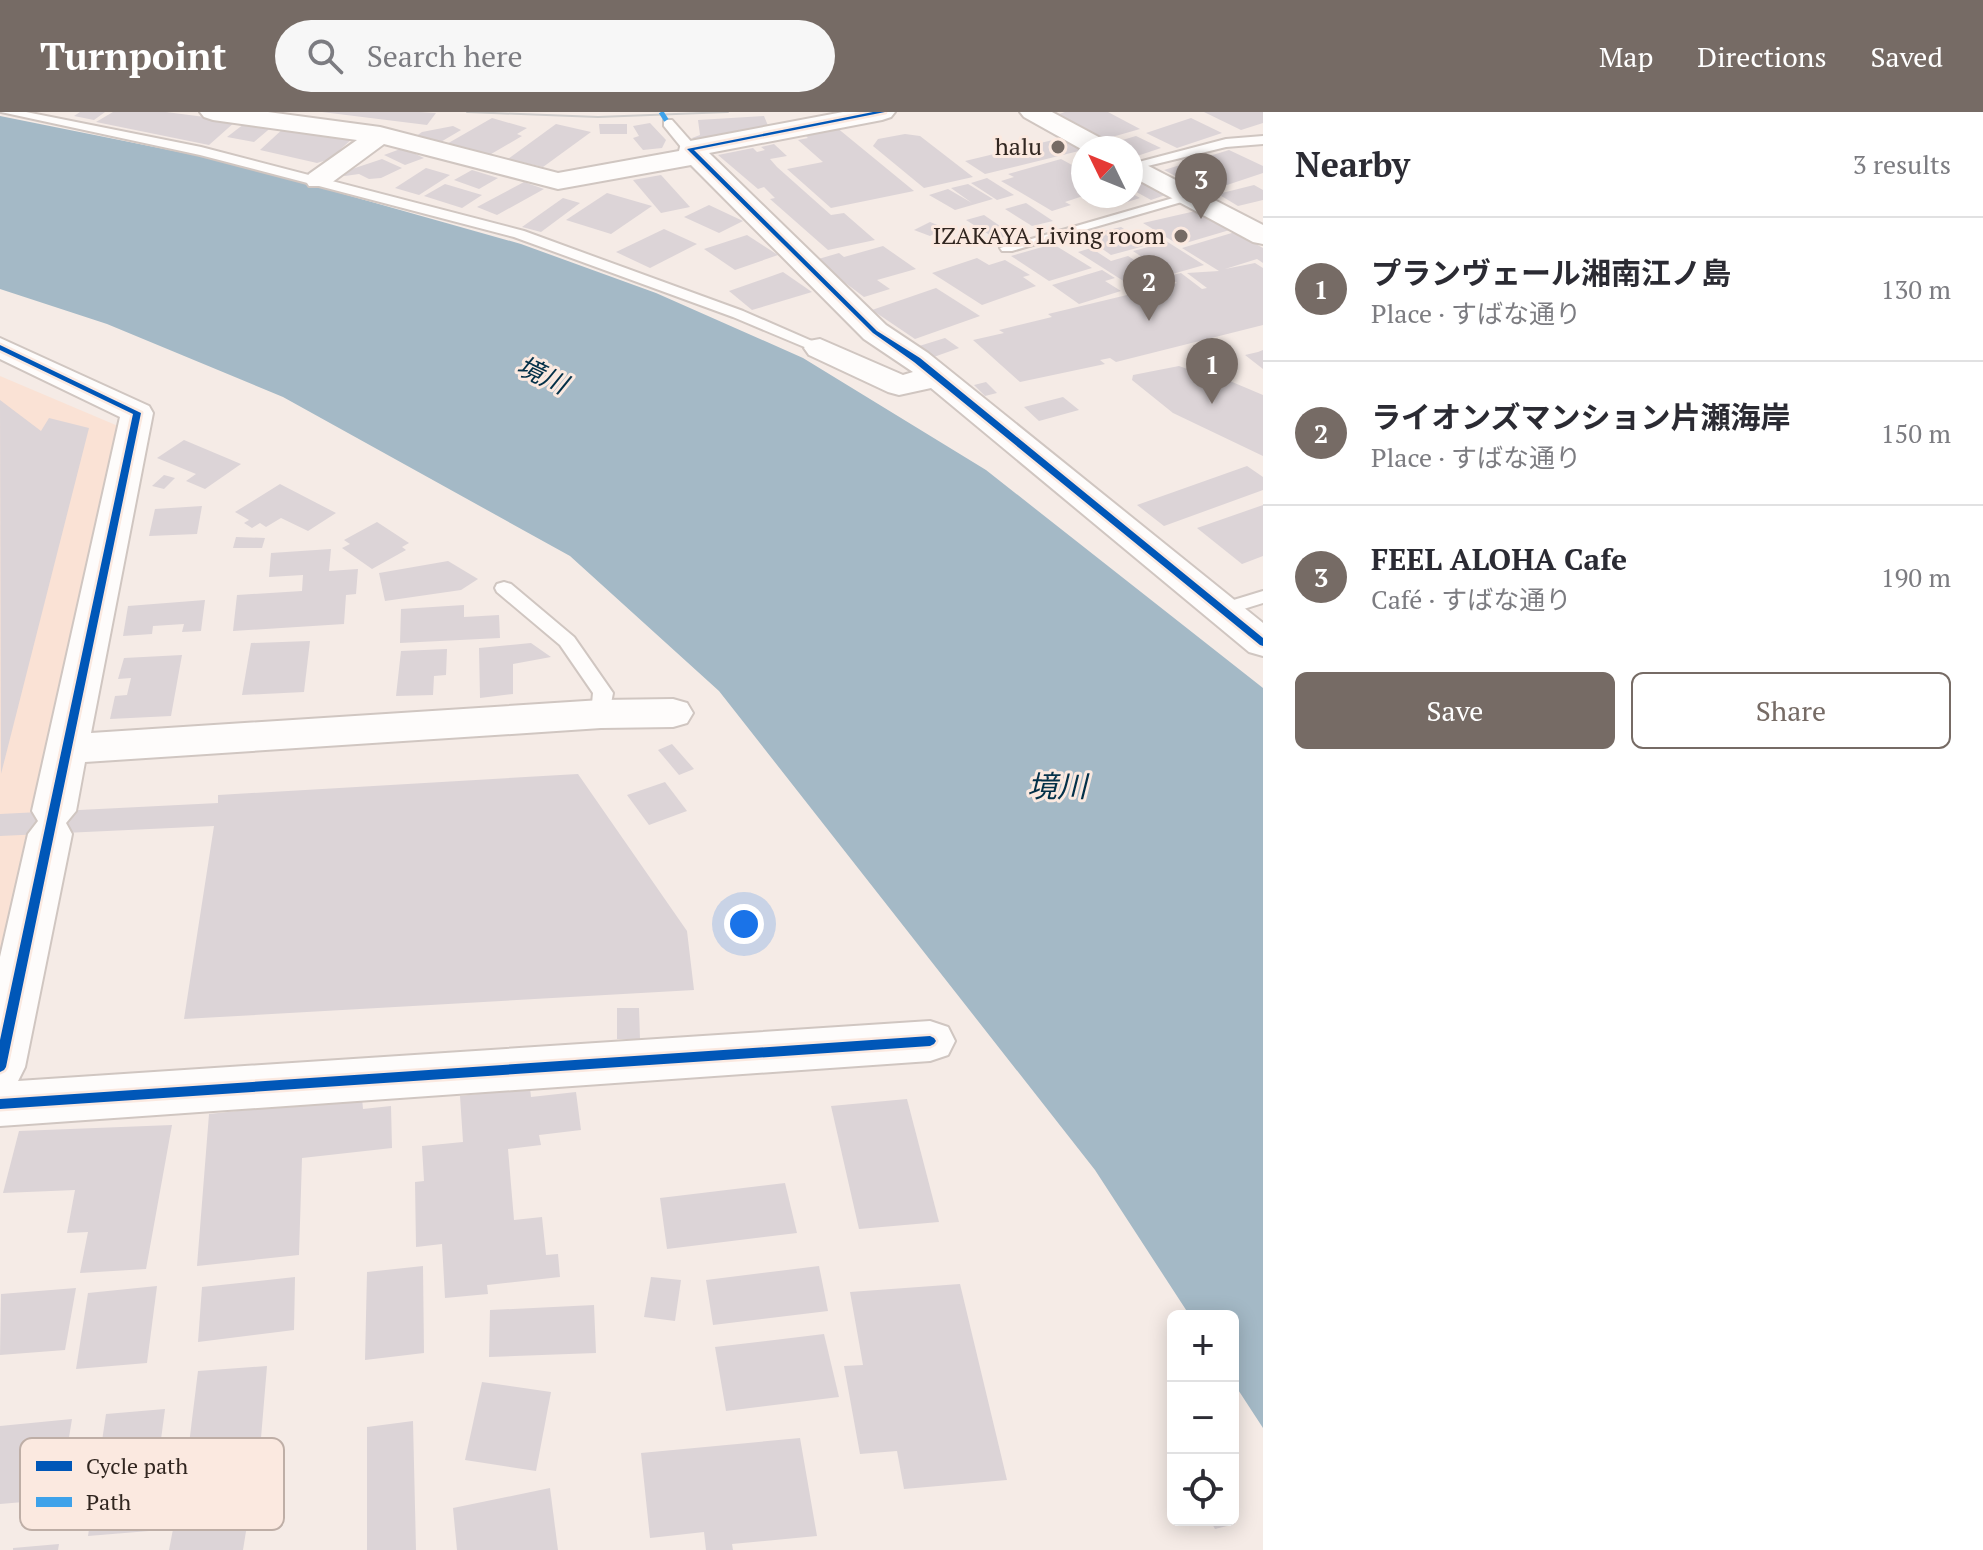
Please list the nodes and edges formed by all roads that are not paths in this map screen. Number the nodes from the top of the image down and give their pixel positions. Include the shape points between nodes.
1 (7, 112) edge
2 (213, 112) edge
3 (882, 112) edge
4 (1033, 112) edge
5 (668, 123) dead end
6 (380, 135) junction
7 (1077, 136) edge
8 (1263, 140) edge
9 (693, 153) junction
10 (1143, 164) edge
11 (1143, 171) edge
12 (318, 180) junction
13 (1192, 197) junction
14 (1263, 236) edge
15 (1007, 248) dead end
16 (0, 347) edge
17 (820, 348) joint
18 (936, 377) junction
19 (504, 588) dead end
20 (1263, 597) edge
21 (1221, 610) junction
22 (1263, 643) edge
23 (673, 713) dead end
24 (601, 714) junction
25 (66, 749) junction
26 (930, 1041) dead end
27 (0, 1067) edge
28 (0, 1104) edge

1 - 12 lane
2 - 6 street
3 - 9 street
4 - 7 street
5 - 9 lane
6 - 9 street via 558,181
6 - 12 street
8 - 10 lane via 1226,143
9 - 18 street via 875,332
11 - 13 street
12 - 17 lane via 519,234
13 - 14 street
13 - 15 lane
16 - 25 street via 137,413
17 - 18 street via 899,385
18 - 21 street
19 - 24 lane via 567,641 603,693
20 - 21 lane
21 - 22 street
23 - 24 street
24 - 25 street
25 - 27 street
26 - 28 street

